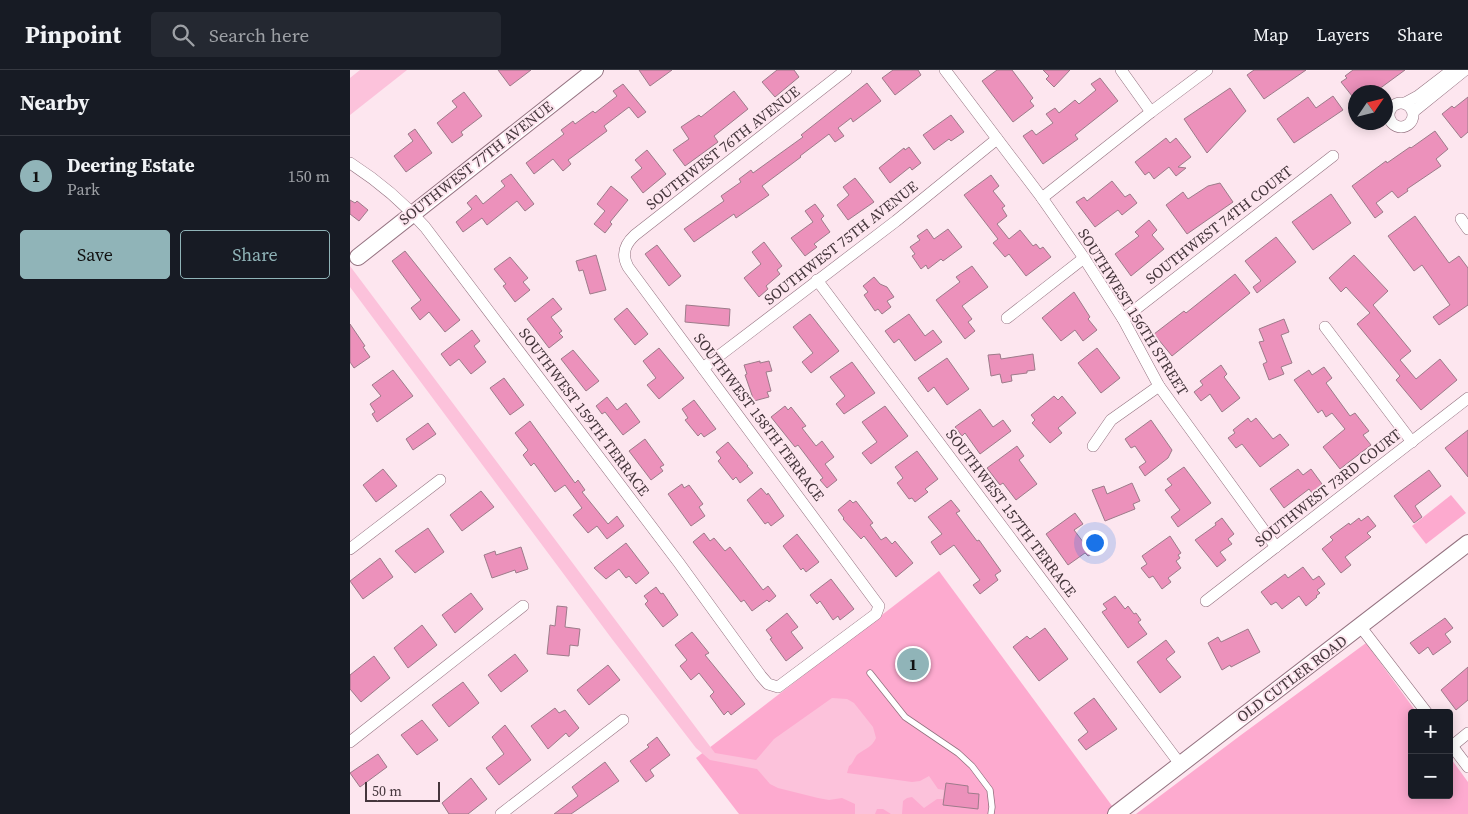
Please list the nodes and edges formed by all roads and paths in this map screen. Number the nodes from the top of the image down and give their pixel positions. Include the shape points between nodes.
1 (595, 70) edge
2 (846, 70) edge
3 (945, 70) edge
4 (1121, 70) edge
5 (1208, 70) edge
6 (1452, 70) edge
7 (1466, 70) edge
8 (1151, 112) junction
9 (997, 139) junction
10 (1333, 156) dead end
11 (350, 163) edge
12 (1042, 198) junction
13 (412, 213) junction
14 (1461, 219) dead end
15 (1468, 229) edge
16 (624, 254) joint
17 (358, 257) dead end
18 (1084, 258) junction
19 (817, 280) junction
20 (1007, 318) dead end
21 (1123, 319) junction
22 (1325, 327) dead end
23 (703, 368) junction
24 (1159, 386) junction
25 (1468, 398) edge
26 (1412, 442) junction
27 (1093, 446) dead end
28 (440, 480) dead end
29 (1468, 543) edge
30 (1276, 547) junction
31 (350, 550) edge
32 (874, 597) joint
33 (1206, 601) dead end
34 (523, 606) dead end
35 (1360, 626) junction
36 (870, 673) dead end
37 (1424, 709) edge
38 (623, 720) dead end
39 (1468, 734) edge
40 (350, 742) edge
41 (1453, 743) edge
42 (1453, 747) edge
43 (1180, 764) junction
44 (1468, 766) edge
45 (501, 814) edge
46 (990, 814) edge
47 (1116, 814) edge

1 - 13 main road, SOUTHWEST 77TH AVENUE
2 - 16 street, SOUTHWEST 76TH AVENUE via 633,237
3 - 9 street, SOUTHWEST 156TH STREET
4 - 8 street
5 - 8 street
6 - 7 street via 1418,96 1409,108
8 - 12 street
9 - 12 street, SOUTHWEST 156TH STREET
9 - 19 street, SOUTHWEST 75TH AVENUE
10 - 21 street, SOUTHWEST 74TH COURT
11 - 13 street, SOUTHWEST 159TH TERRACE via 379,183
12 - 18 street, SOUTHWEST 156TH STREET
13 - 17 main road, SOUTHWEST 77TH AVENUE
13 - 32 street, SOUTHWEST 159TH TERRACE via 771,686 780,686 876,614 879,606
14 - 15 street
16 - 23 street, SOUTHWEST 158TH TERRACE via 628,266
18 - 20 street
18 - 21 street, SOUTHWEST 156TH STREET
19 - 23 street, SOUTHWEST 75TH AVENUE
19 - 43 street, SOUTHWEST 157TH TERRACE
21 - 24 street, SOUTHWEST 156TH STREET
22 - 26 street
23 - 32 street, SOUTHWEST 158TH TERRACE
24 - 27 street via 1111,420
24 - 30 street, SOUTHWEST 156TH STREET
25 - 26 street, SOUTHWEST 73RD COURT
26 - 30 street, SOUTHWEST 73RD COURT
28 - 31 street
29 - 35 main road, OLD CUTLER ROAD
30 - 33 street, SOUTHWEST 73RD COURT
34 - 40 street
35 - 37 street
35 - 43 main road, OLD CUTLER ROAD
36 - 46 lane via 905,717 972,766 990,790
38 - 45 street
39 - 41 street
42 - 44 street
43 - 47 main road, OLD CUTLER ROAD

